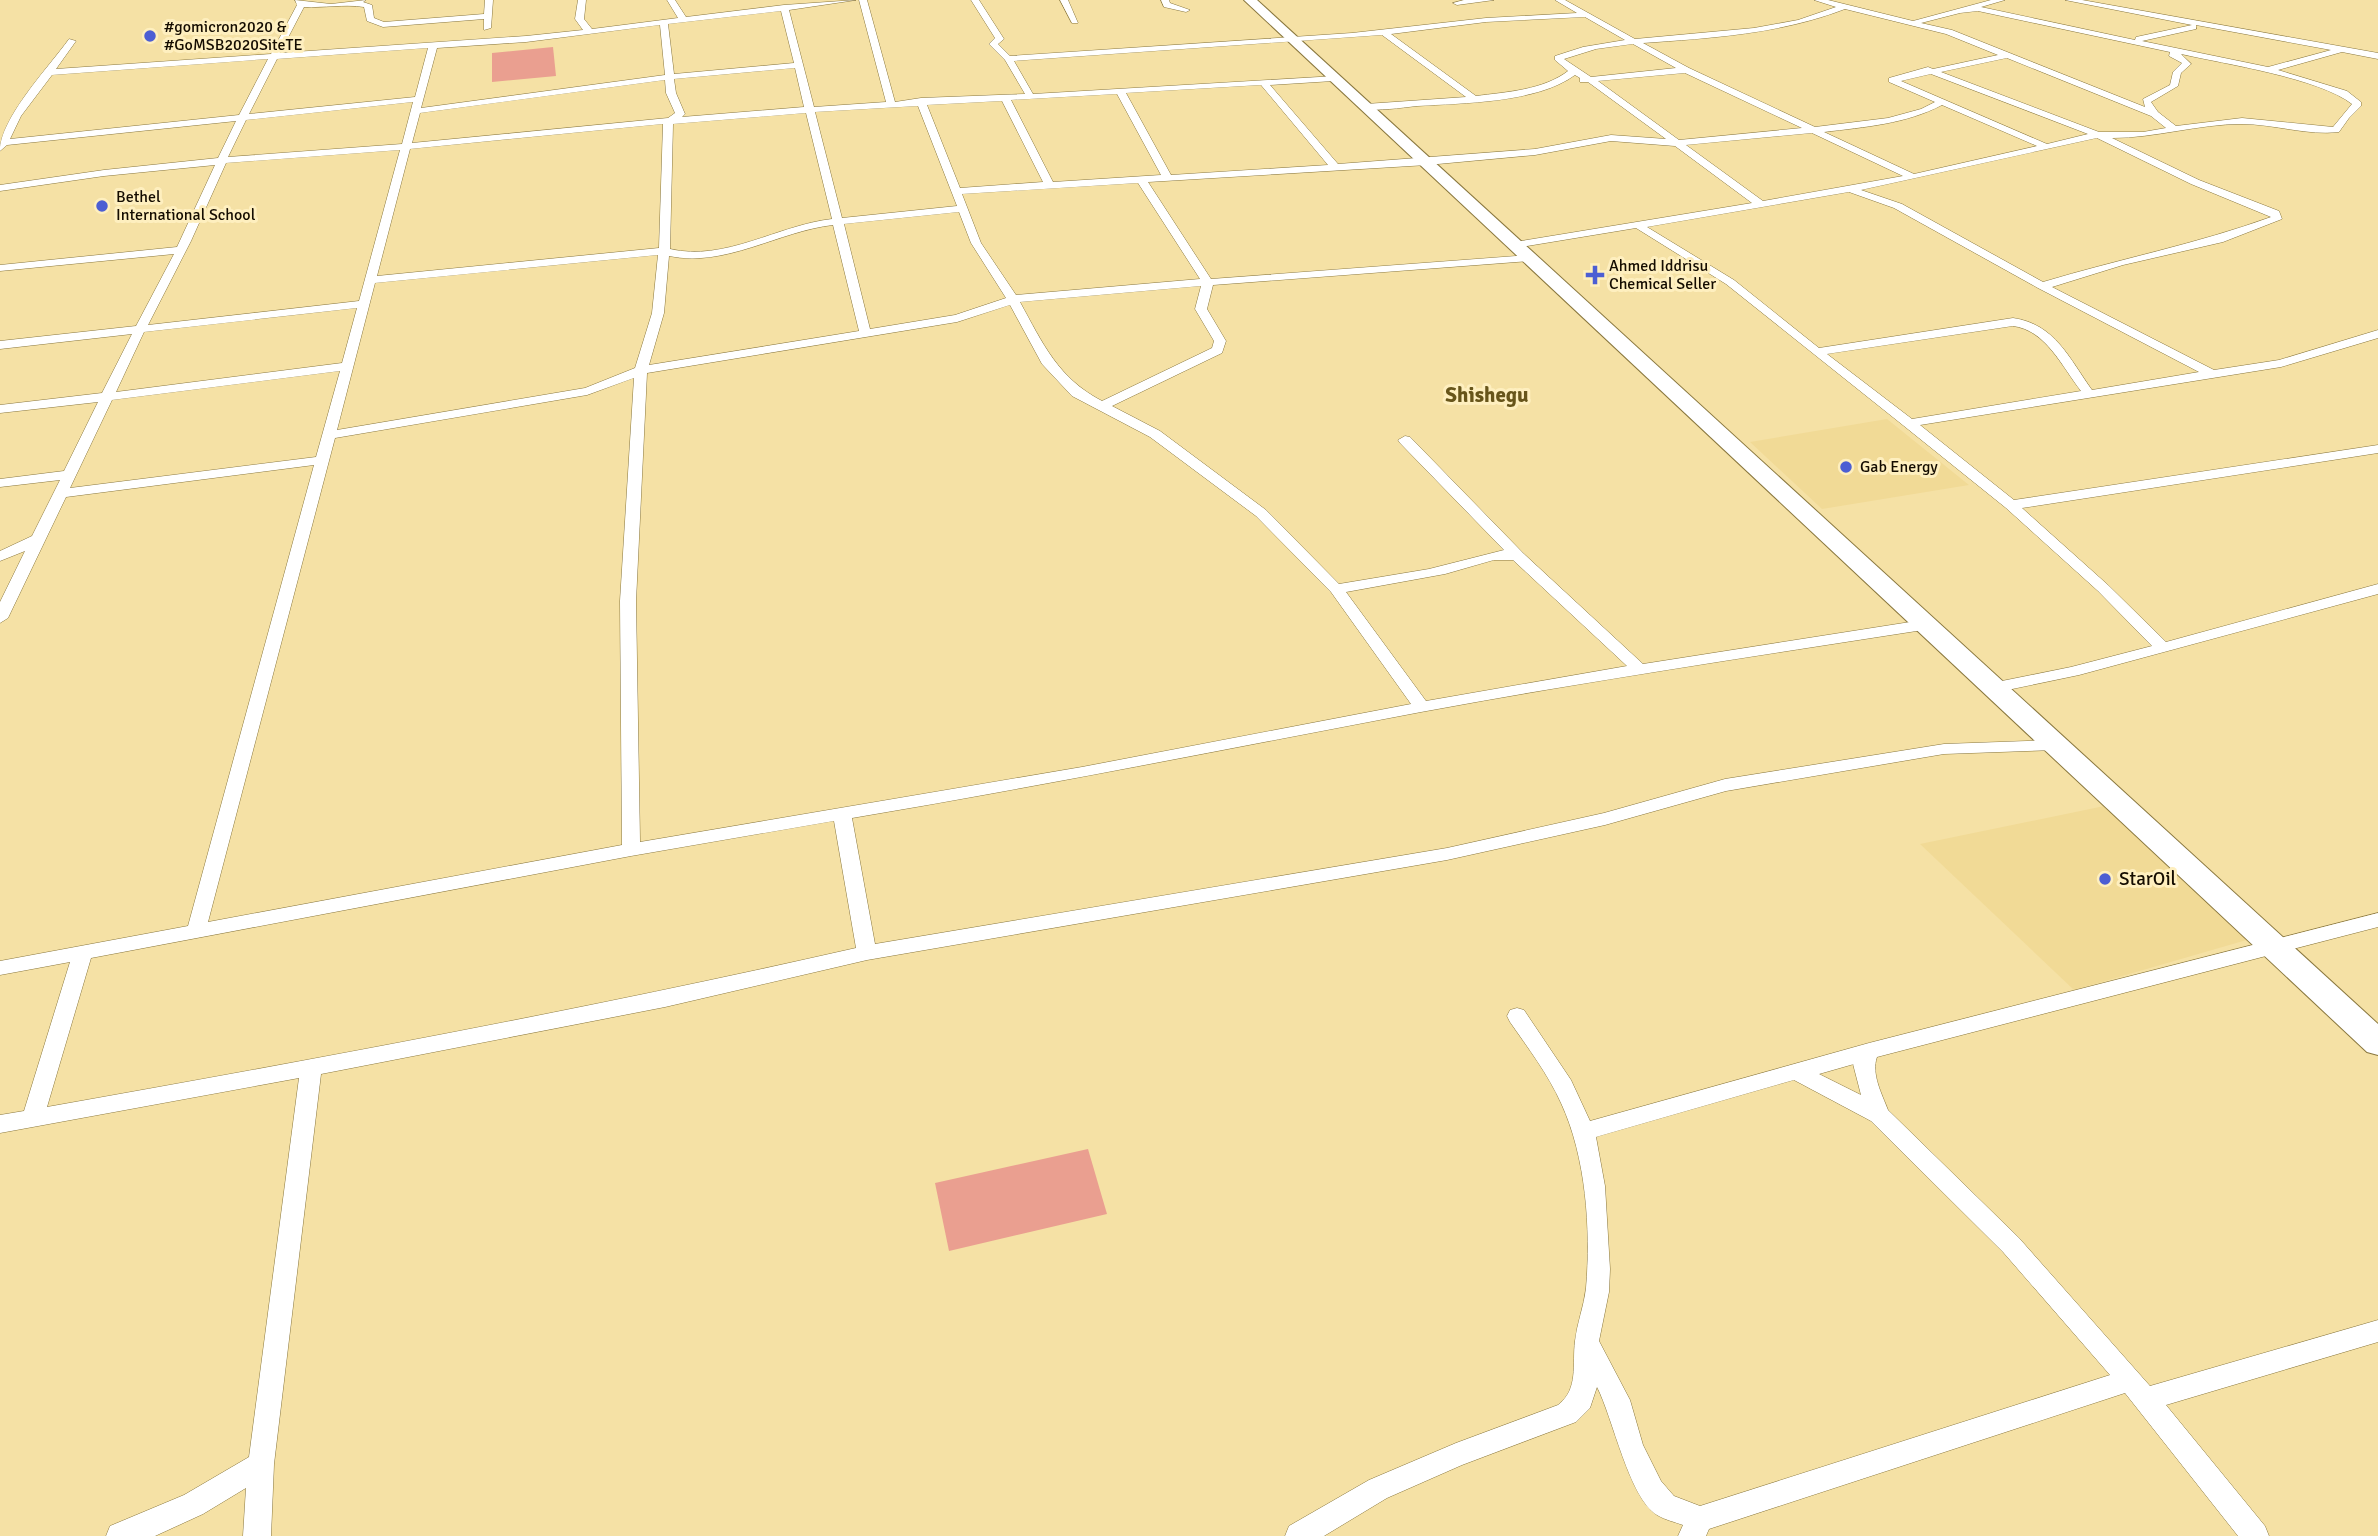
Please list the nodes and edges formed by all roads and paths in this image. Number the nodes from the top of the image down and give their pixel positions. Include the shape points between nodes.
1 (489, 0) edge
2 (582, 0) edge
3 (671, 0) edge
4 (852, 0) edge
5 (863, 0) edge
6 (975, 0) edge
7 (1064, 0) edge
8 (1165, 0) edge
9 (1250, 0) edge
10 (1490, 0) edge
11 (1559, 0) edge
12 (1818, 0) edge
13 (2001, 0) edge
14 (2070, 0) edge
15 (364, 2) edge
16 (300, 3) edge
17 (1457, 3) dead end
18 (767, 4) edge
19 (784, 7) junction
20 (1843, 7) junction
21 (1977, 7) junction
22 (1186, 10) dead end
23 (1585, 15) junction
24 (486, 16) junction
25 (683, 19) junction
26 (1075, 21) dead end
27 (664, 22) junction
28 (1914, 22) junction
29 (2203, 26) junction
30 (592, 32) junction
31 (1385, 33) junction
32 (1292, 40) junction
33 (72, 41) dead end
34 (1637, 41) junction
35 (487, 42) junction
36 (2151, 42) junction
37 (433, 46) junction
38 (2340, 50) junction
39 (2009, 55) junction
40 (275, 56) junction
41 (2378, 57) edge
42 (1008, 59) junction
43 (797, 65) junction
44 (1686, 70) junction
45 (1928, 70) junction
46 (2268, 70) junction
47 (1574, 71) junction
48 (50, 72) junction
49 (670, 77) junction
50 (1333, 78) junction
51 (1589, 79) junction
52 (1263, 82) junction
53 (1559, 83) junction
54 (1120, 91) junction
55 (1031, 97) junction
56 (1472, 97) junction
57 (1004, 98) junction
58 (921, 101) junction
59 (1941, 102) junction
60 (891, 103) junction
61 (418, 105) junction
62 (1366, 107) junction
63 (808, 110) junction
64 (2154, 114) junction
65 (242, 118) junction
66 (13, 122) junction
67 (0, 123) edge
68 (668, 123) junction
69 (2174, 129) junction
70 (1814, 130) junction
71 (2098, 135) junction
72 (1674, 143) junction
73 (2, 145) edge
74 (405, 147) junction
75 (2047, 147) junction
76 (224, 161) junction
77 (1427, 162) junction
78 (1335, 167) junction
79 (1913, 177) junction
80 (1168, 178) junction
81 (1141, 180) junction
82 (1050, 186) junction
83 (0, 188) edge
84 (1843, 190) junction
85 (954, 191) junction
86 (1762, 205) junction
87 (961, 209) junction
88 (836, 221) junction
89 (1639, 226) junction
90 (181, 250) junction
91 (664, 251) junction
92 (1522, 251) junction
93 (0, 268) edge
94 (372, 280) junction
95 (1208, 283) junction
96 (2042, 286) junction
97 (1012, 298) junction
98 (364, 304) junction
99 (140, 329) junction
100 (865, 332) junction
101 (2378, 334) edge
102 (0, 345) edge
103 (1816, 352) junction
104 (348, 366) junction
105 (641, 370) junction
106 (2214, 375) junction
107 (2090, 395) junction
108 (107, 397) junction
109 (1104, 405) junction
110 (0, 409) edge
111 (1909, 423) junction
112 (329, 435) junction
113 (1405, 440) dead end
114 (2378, 449) edge
115 (322, 460) junction
116 (71, 474) junction
117 (0, 484) edge
118 (62, 493) junction
119 (2011, 505) junction
120 (40, 538) junction
121 (1518, 556) junction
122 (0, 557) edge
123 (1336, 589) junction
124 (2378, 589) edge
125 (0, 618) edge
126 (1923, 625) junction
127 (2163, 648) junction
128 (1639, 669) junction
129 (1993, 688) junction
130 (1422, 707) junction
131 (2056, 746) junction
132 (842, 814) junction
133 (631, 850) junction
134 (2378, 920) edge
135 (196, 932) junction
136 (2273, 945) junction
137 (83, 953) junction
138 (867, 953) junction
139 (0, 968) edge
140 (1517, 1016) dead end
141 (2378, 1044) edge
142 (1869, 1051) junction
143 (311, 1068) junction
144 (1795, 1072) junction
145 (1879, 1115) junction
146 (32, 1119) junction
147 (0, 1124) edge
148 (1583, 1132) junction
149 (2378, 1331) edge
150 (1587, 1342) junction
151 (2137, 1389) junction
152 (261, 1464) junction
153 (1696, 1527) edge
154 (120, 1536) edge
155 (257, 1536) edge
156 (1299, 1536) edge
157 (2255, 1536) edge

1 - 24 street
2 - 30 street via 579,20
3 - 25 street
4 - 19 street
5 - 60 street
6 - 42 street via 1000,39 993,44
7 - 26 street
8 - 22 street via 1167,5
9 - 32 main road
10 - 17 street
11 - 23 street
12 - 20 street
13 - 21 street
14 - 29 street
15 - 16 street
15 - 24 street via 371,21 383,25
16 - 40 street
18 - 19 street
18 - 25 street
19 - 43 street
20 - 28 street
20 - 34 street via 1762,30
21 - 28 street
21 - 36 street
23 - 31 street via 1486,20
23 - 34 street
24 - 35 street
25 - 27 street
27 - 30 street
27 - 49 street
28 - 39 street
29 - 36 street
29 - 38 street
30 - 35 street
31 - 32 street
31 - 56 street
32 - 42 street
32 - 50 main road
33 - 48 street
34 - 44 street
34 - 47 street via 1600,45 1558,58
35 - 37 street
36 - 46 street
36 - 64 street via 2187,64 2175,75 2174,86 2146,102
37 - 40 street
37 - 61 street
38 - 41 street
38 - 46 street
39 - 45 street
39 - 64 street
40 - 48 street
40 - 65 street
42 - 55 street
43 - 49 street
43 - 63 street
44 - 51 street
44 - 70 street
45 - 59 street via 1892,80
45 - 71 street
46 - 69 street via 2344,93 2358,104 2336,131 2242,121
47 - 51 street
47 - 53 street
48 - 66 street
49 - 61 street
49 - 68 street via 680,114
50 - 52 street
50 - 62 main road
51 - 53 street
51 - 72 street
52 - 54 street
52 - 78 street
53 - 56 street
54 - 55 street
54 - 80 street
55 - 57 street
56 - 62 street
57 - 58 street
57 - 82 street
58 - 60 street
58 - 85 street
59 - 70 street via 1889,121
59 - 75 street
60 - 63 street
61 - 65 street
61 - 74 street
62 - 77 main road
63 - 68 street
63 - 88 street
64 - 69 street
65 - 73 street
65 - 76 street
66 - 67 street
66 - 73 street
68 - 74 street
68 - 91 street
69 - 71 street via 2143,135
70 - 72 street
70 - 79 street
71 - 75 street
71 - 96 street via 2275,214 2277,219 2219,240 2120,262
72 - 77 street via 1611,138 1535,152
72 - 86 street
74 - 76 street
74 - 94 street
75 - 79 street
76 - 83 street
76 - 90 street
77 - 78 street
77 - 92 main road
78 - 80 street
79 - 84 street
80 - 81 street
81 - 82 street
81 - 95 street
82 - 85 street
84 - 86 street
84 - 96 street via 1889,202
85 - 87 street
86 - 89 street
87 - 88 street
87 - 97 street via 976,243
88 - 91 street via 725,251 686,256
88 - 100 street
89 - 92 street
89 - 103 street via 1730,282
90 - 93 street
90 - 99 street
91 - 94 street
91 - 105 street via 658,313
92 - 95 street
92 - 126 main road
94 - 98 street
95 - 97 street
95 - 109 street via 1201,309 1220,341 1218,350
96 - 106 street
97 - 100 street via 957,318
97 - 109 street via 1048,364 1077,393
98 - 99 street
98 - 104 street
99 - 102 street
99 - 108 street
100 - 105 street
101 - 106 street via 2281,363
103 - 107 street via 2013,322 2043,332
103 - 111 street
104 - 108 street
104 - 112 street
105 - 112 street via 587,391
105 - 133 street via 628,601
106 - 107 street
107 - 111 street
108 - 110 street
108 - 116 street
109 - 123 street via 1155,434 1261,513
111 - 119 street
112 - 115 street
113 - 121 street
114 - 119 street
115 - 118 street
115 - 135 street
116 - 117 street
116 - 118 street
118 - 120 street
119 - 127 street
120 - 122 street
120 - 125 street
121 - 123 street via 1488,554 1460,566
121 - 128 street
123 - 130 street
124 - 127 street
126 - 128 street
126 - 129 main road
127 - 129 street
128 - 130 street
129 - 131 main road
130 - 132 street
131 - 136 main road
131 - 138 street via 1944,749 1863,760 1726,785 1605,820 1447,854
132 - 133 street
132 - 138 street
133 - 135 street
134 - 136 street
135 - 137 street
136 - 141 main road
136 - 142 street
137 - 139 street
137 - 146 street
138 - 143 street via 665,999
140 - 148 street via 1550,1065
142 - 144 street
142 - 145 street via 1864,1064
143 - 146 street
143 - 152 street
144 - 145 street
144 - 148 street
145 - 151 street via 2011,1245
146 - 147 street
148 - 150 street via 1594,1196 1598,1285
149 - 151 street
150 - 153 street via 1620,1408 1631,1448 1652,1490
150 - 156 street via 1584,1397 1579,1407 1378,1489
151 - 153 street
151 - 157 street
152 - 154 street via 210,1497 157,1524
152 - 155 street

